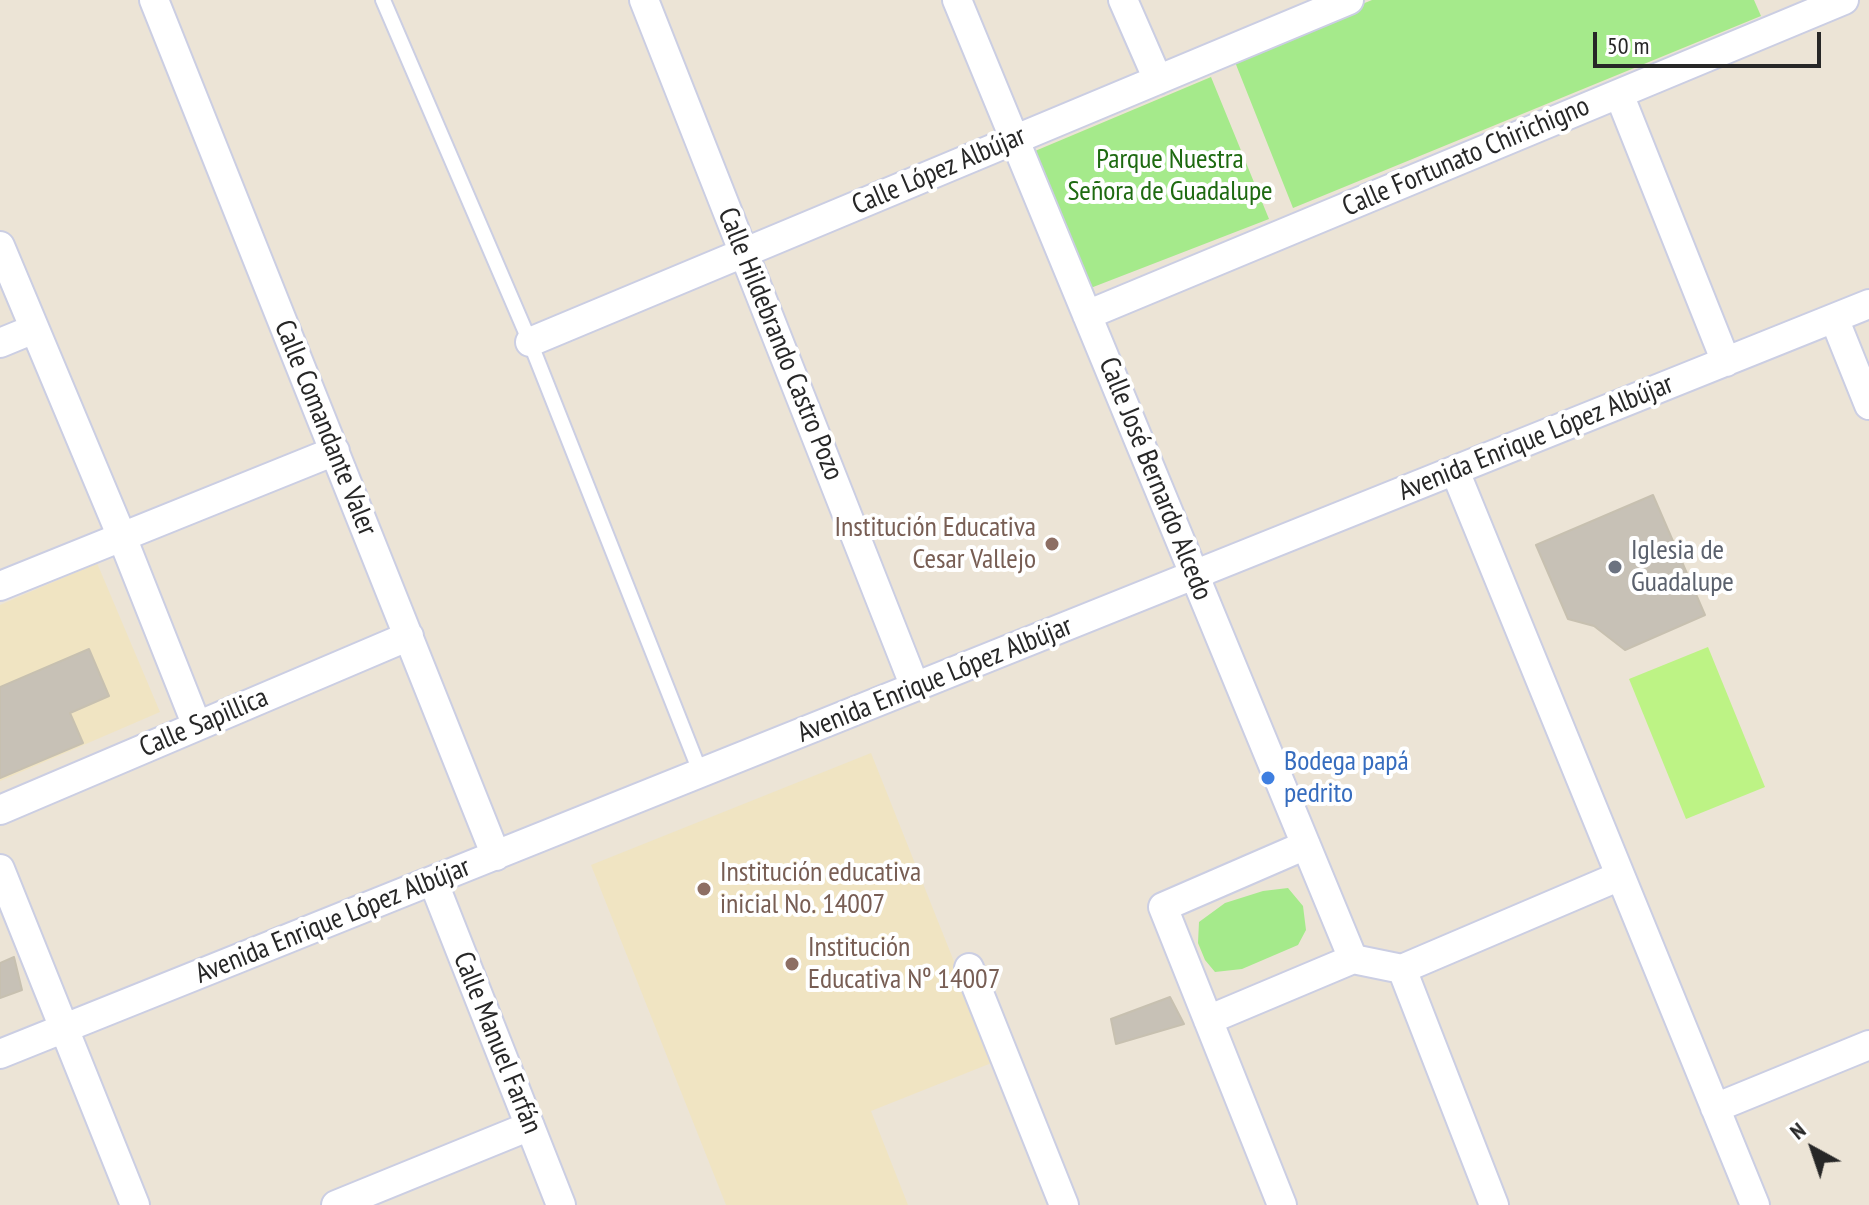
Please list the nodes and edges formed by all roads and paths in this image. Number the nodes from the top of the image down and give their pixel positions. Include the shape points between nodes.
1 (154, 0) edge
2 (383, 0) edge
3 (644, 0) edge
4 (957, 0) edge
5 (1123, 0) edge
6 (1349, 0) edge
7 (1844, 0) edge
8 (1158, 80) junction
9 (1619, 94) junction
10 (1015, 140) junction
11 (0, 246) edge
12 (743, 253) junction
13 (1869, 304) edge
14 (1087, 315) junction
15 (1834, 318) junction
16 (34, 329) junction
17 (530, 342) junction
18 (0, 343) edge
19 (1726, 362) junction
20 (1869, 405) edge
21 (335, 451) junction
22 (1455, 471) junction
23 (122, 537) junction
24 (1195, 575) junction
25 (0, 586) edge
26 (409, 636) junction
27 (915, 687) junction
28 (197, 726) junction
29 (701, 774) junction
30 (0, 810) edge
31 (1306, 845) junction
32 (496, 856) junction
33 (0, 869) edge
34 (1620, 876) junction
35 (433, 881) junction
36 (1353, 959) junction
37 (969, 968) dead end
38 (1402, 969) junction
39 (1208, 1020) junction
40 (64, 1029) junction
41 (1869, 1045) edge
42 (0, 1054) edge
43 (1715, 1108) junction
44 (530, 1126) junction
45 (135, 1205) edge
46 (336, 1205) edge
47 (561, 1205) edge
48 (1064, 1205) edge
49 (1282, 1205) edge
50 (1494, 1205) edge
51 (1755, 1205) edge

1 - 21 street, Calle Comandante Valer
2 - 17 lane
3 - 12 street, Calle Hildebrando Castro Pozo
4 - 10 street, Calle José Bernardo Alcedo
5 - 8 street
6 - 8 street, Calle López Albújar
7 - 9 street, Calle Fortunato Chirichigno
8 - 10 street, Calle López Albújar
9 - 14 street, Calle Fortunato Chirichigno
9 - 19 street
10 - 12 street, Calle López Albújar
10 - 14 street, Calle José Bernardo Alcedo
11 - 16 street
12 - 17 street, Calle López Albújar
12 - 27 street, Calle Hildebrando Castro Pozo
13 - 15 street, Avenida Enrique López Albújar
14 - 24 street, Calle José Bernardo Alcedo
15 - 19 street, Avenida Enrique López Albújar
15 - 20 street
16 - 18 street
16 - 23 street
17 - 29 lane
19 - 22 street, Avenida Enrique López Albújar
21 - 23 street
21 - 26 street, Calle Comandante Valer
22 - 24 street, Avenida Enrique López Albújar
22 - 34 street
23 - 25 street
23 - 28 street
24 - 27 street, Avenida Enrique López Albújar
24 - 31 street, Calle José Bernardo Alcedo
26 - 28 street, Calle Sapillica
26 - 32 street, Calle Comandante Valer
27 - 29 street, Avenida Enrique López Albújar
28 - 30 street, Calle Sapillica
29 - 32 street, Avenida Enrique López Albújar
31 - 36 street, Calle José Bernardo Alcedo
31 - 39 street via 1163,907
32 - 35 street, Avenida Enrique López Albújar
33 - 40 street
34 - 38 street
34 - 43 street
35 - 40 street, Avenida Enrique López Albújar
35 - 44 street, Calle Manuel Farfán
36 - 38 street
36 - 39 street
37 - 48 street
38 - 50 street
39 - 49 street
40 - 42 street, Avenida Enrique López Albújar
40 - 45 street
41 - 43 street
43 - 51 street
44 - 46 street
44 - 47 street, Calle Manuel Farfán

